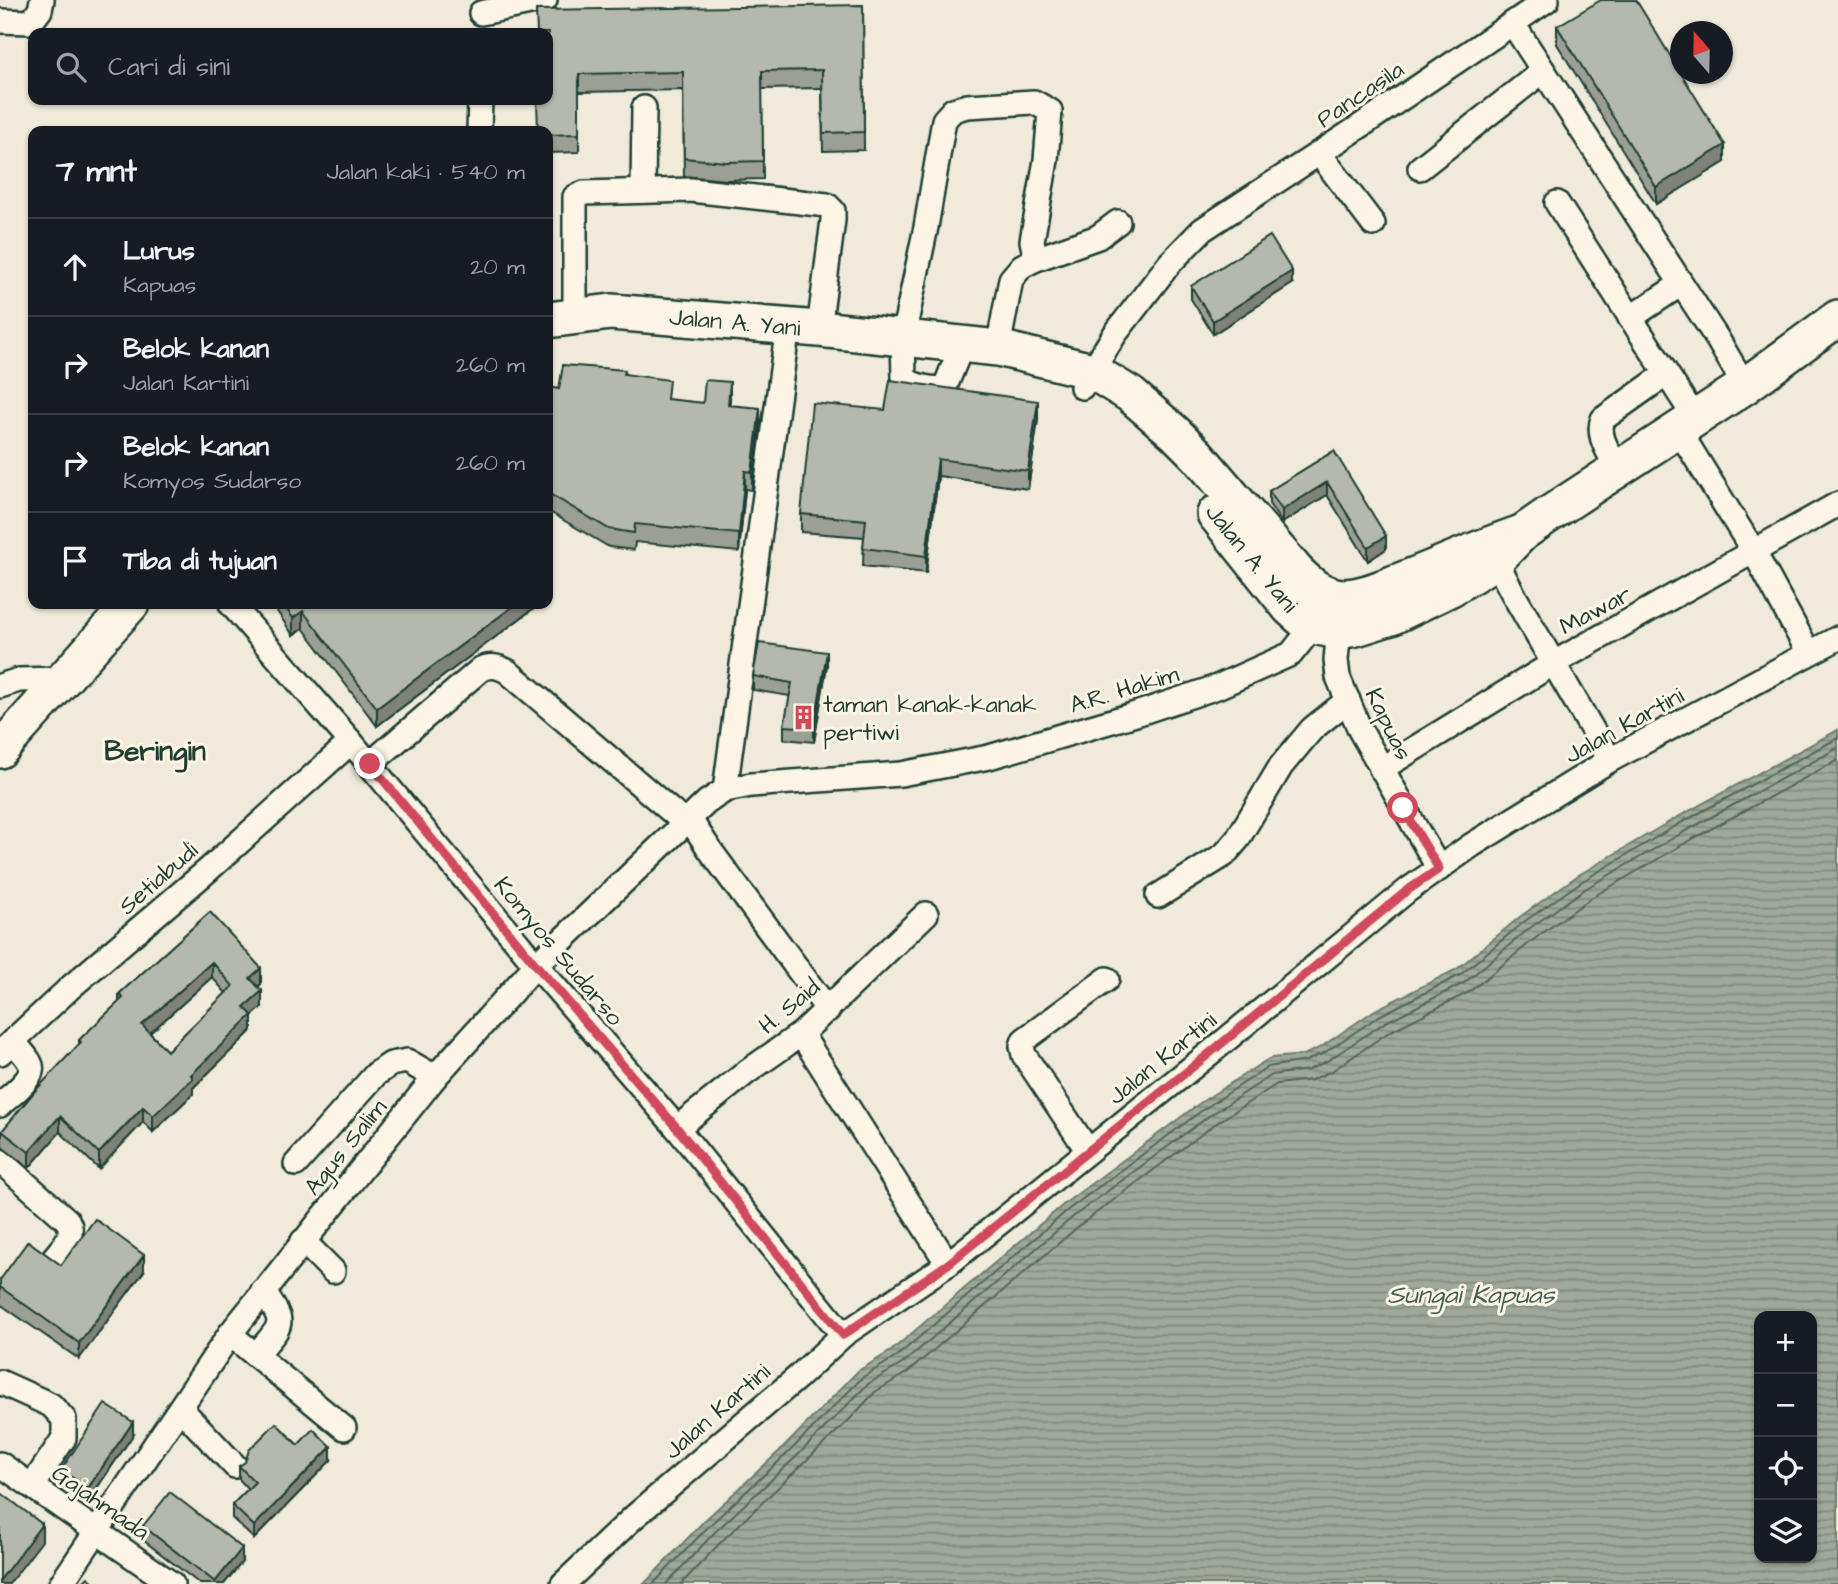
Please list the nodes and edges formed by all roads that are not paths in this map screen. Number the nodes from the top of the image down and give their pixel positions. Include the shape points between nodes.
1 (42, 0) edge
2 (545, 0) edge
3 (1546, 0) edge
4 (480, 15) edge
5 (0, 21) edge
6 (1513, 24) junction
7 (1543, 71) junction
8 (480, 105) edge
9 (644, 108) dead end
10 (479, 126) edge
11 (1319, 153) junction
12 (1420, 168) dead end
13 (643, 191) junction
14 (1557, 202) dead end
15 (1118, 222) dead end
16 (1373, 224) dead end
17 (1036, 259) junction
18 (1681, 284) junction
19 (561, 318) edge
20 (1630, 318) junction
21 (1838, 318) edge
22 (804, 328) junction
23 (903, 337) junction
24 (962, 343) junction
25 (998, 348) junction
26 (1666, 374) junction
27 (1087, 379) junction
28 (1745, 386) junction
29 (1687, 424) junction
30 (1617, 469) junction
31 (1838, 504) edge
32 (1754, 552) junction
33 (1491, 553) junction
34 (1334, 595) junction
35 (126, 609) edge
36 (234, 609) edge
37 (1324, 628) junction
38 (1838, 638) edge
39 (1809, 653) junction
40 (1554, 663) junction
41 (62, 679) junction
42 (9, 683) edge
43 (1348, 700) junction
44 (0, 702) edge
45 (351, 742) junction
46 (0, 750) edge
47 (1610, 760) junction
48 (370, 764) junction
49 (1381, 769) junction
50 (725, 790) junction
51 (687, 820) junction
52 (1439, 869) junction
53 (1158, 896) dead end
54 (926, 914) dead end
55 (536, 965) junction
56 (1107, 979) dead end
57 (828, 1010) junction
58 (801, 1034) junction
59 (6, 1047) edge
60 (435, 1077) junction
61 (0, 1105) edge
62 (677, 1128) junction
63 (1088, 1151) junction
64 (0, 1161) edge
65 (296, 1164) dead end
66 (303, 1241) junction
67 (53, 1259) edge
68 (948, 1264) junction
69 (333, 1271) dead end
70 (263, 1291) junction
71 (230, 1334) junction
72 (843, 1335) junction
73 (256, 1355) junction
74 (0, 1382) edge
75 (181, 1409) junction
76 (344, 1428) dead end
77 (0, 1464) edge
78 (236, 1466) edge
79 (32, 1486) junction
80 (98, 1530) junction
81 (61, 1584) edge
82 (172, 1584) edge
83 (564, 1584) edge

1 - 5 street via 31,22
2 - 4 street
3 - 6 street, Pancasila
6 - 7 street
6 - 11 street, Pancasila
7 - 12 street
7 - 18 street
8 - 10 street
9 - 13 street
11 - 16 street
11 - 27 street, Pancasila via 1202,230 1169,264
13 - 19 street via 575,197
13 - 22 street via 691,190 827,205 833,220
14 - 20 street
15 - 17 street via 1098,237
17 - 23 street via 1032,241 1050,111 1034,102 953,110 944,120 940,138
17 - 25 street via 1011,279
18 - 20 street
18 - 28 street
19 - 22 highway, Jalan A. Yani via 640,313
20 - 26 street
21 - 28 highway
22 - 23 highway, Jalan A. Yani
22 - 50 street
23 - 24 highway, Jalan A. Yani
23 - 24 street via 904,378 940,390 949,383
24 - 25 highway, Jalan A. Yani
25 - 27 highway, Jalan A. Yani via 1046,360
26 - 29 street
26 - 30 street via 1603,419 1601,436
27 - 34 highway, Jalan A. Yani via 1131,395 1175,433 1297,572 1312,587
27 - 37 highway, Jalan A. Yani via 1167,456 1290,608
28 - 29 highway
29 - 30 highway
29 - 32 street
30 - 33 highway
31 - 32 street, Mawar
32 - 39 street
32 - 40 street, Mawar
33 - 34 highway via 1453,561 1364,594
33 - 37 highway via 1441,594 1391,617 1356,628
33 - 40 street
34 - 37 street
35 - 41 highway
36 - 45 street, Komyos Sudarso
37 - 43 street, Kapuas
37 - 50 street, A.R. Hakim via 1303,639 1291,654 1240,678 1002,753 901,774
38 - 39 street, Jalan Kartini
39 - 47 street, Jalan Kartini
40 - 47 street
40 - 49 street, Mawar
41 - 42 street
41 - 46 highway
42 - 44 street
43 - 49 street, Kapuas
43 - 53 street via 1311,729 1224,855
45 - 48 street, Komyos Sudarso
45 - 59 street, Setiabudi
47 - 52 street, Jalan Kartini
48 - 51 street via 481,669 498,666
48 - 55 street, Komyos Sudarso
49 - 52 street, Kapuas
50 - 51 street, Agus Salim
51 - 55 street, Agus Salim
51 - 57 street
52 - 63 street, Jalan Kartini
54 - 57 street, H. Said
55 - 60 street, Agus Salim
55 - 62 street, Komyos Sudarso
56 - 63 street via 1022,1046
57 - 58 street, H. Said
58 - 62 street, H. Said
58 - 68 street
59 - 61 street via 31,1064 32,1070
60 - 65 street via 407,1060 391,1064 376,1074
60 - 66 street, Agus Salim
62 - 72 street, Komyos Sudarso
63 - 68 street, Jalan Kartini
64 - 67 street via 71,1226 72,1232
66 - 69 street
66 - 70 street, Agus Salim
68 - 72 street, Jalan Kartini
70 - 71 street, Agus Salim
70 - 73 street via 280,1321
71 - 73 street
71 - 75 street, Agus Salim
72 - 83 street, Jalan Kartini
73 - 76 street
74 - 79 street via 51,1405 64,1419 64,1438
75 - 78 street
75 - 80 street, Agus Salim
77 - 79 street, Gajahmada
79 - 80 street, Gajahmada
80 - 81 street, Agus Salim
80 - 82 street, Gajahmada

